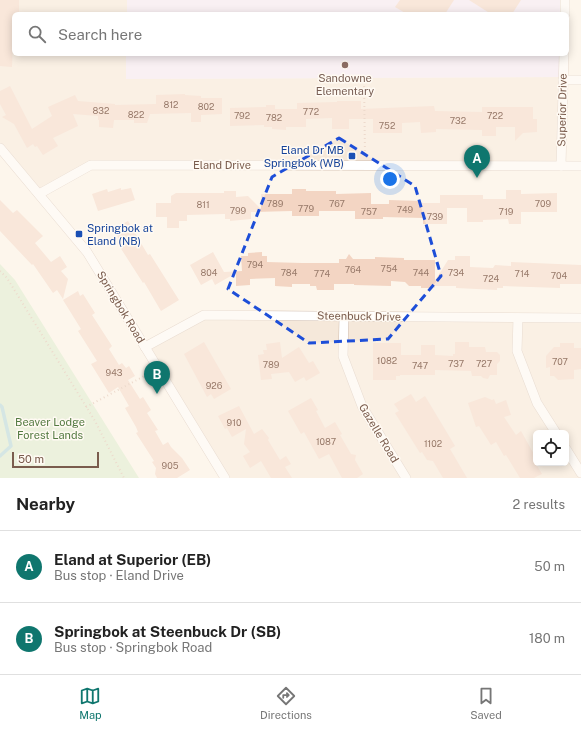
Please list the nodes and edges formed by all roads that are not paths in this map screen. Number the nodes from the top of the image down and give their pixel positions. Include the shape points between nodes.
1 (565, 0) edge
2 (565, 12) edge
3 (564, 56) edge
4 (563, 80) junction
5 (581, 80) edge
6 (0, 148) edge
7 (561, 166) junction
8 (581, 166) edge
9 (39, 194) junction
10 (344, 316) junction
11 (518, 318) junction
12 (581, 318) edge
13 (145, 347) junction
14 (554, 430) edge
15 (569, 454) edge
16 (581, 473) edge
17 (225, 478) edge
18 (406, 478) edge

1 - 2 street
3 - 4 street, Superior Drive
4 - 5 street
4 - 7 street, Superior Drive
6 - 9 street, Springbok Road
7 - 8 street, Eland Drive
7 - 9 street, Eland Drive via 92,165
9 - 13 street, Springbok Road via 87,252
10 - 11 street, Steenbuck Drive
10 - 13 street, Steenbuck Drive via 204,315
10 - 18 street, Gazelle Road via 343,356 362,406
11 - 12 street, Steenbuck Drive
11 - 14 street via 517,351 537,403
13 - 17 street, Springbok Road
15 - 16 street

